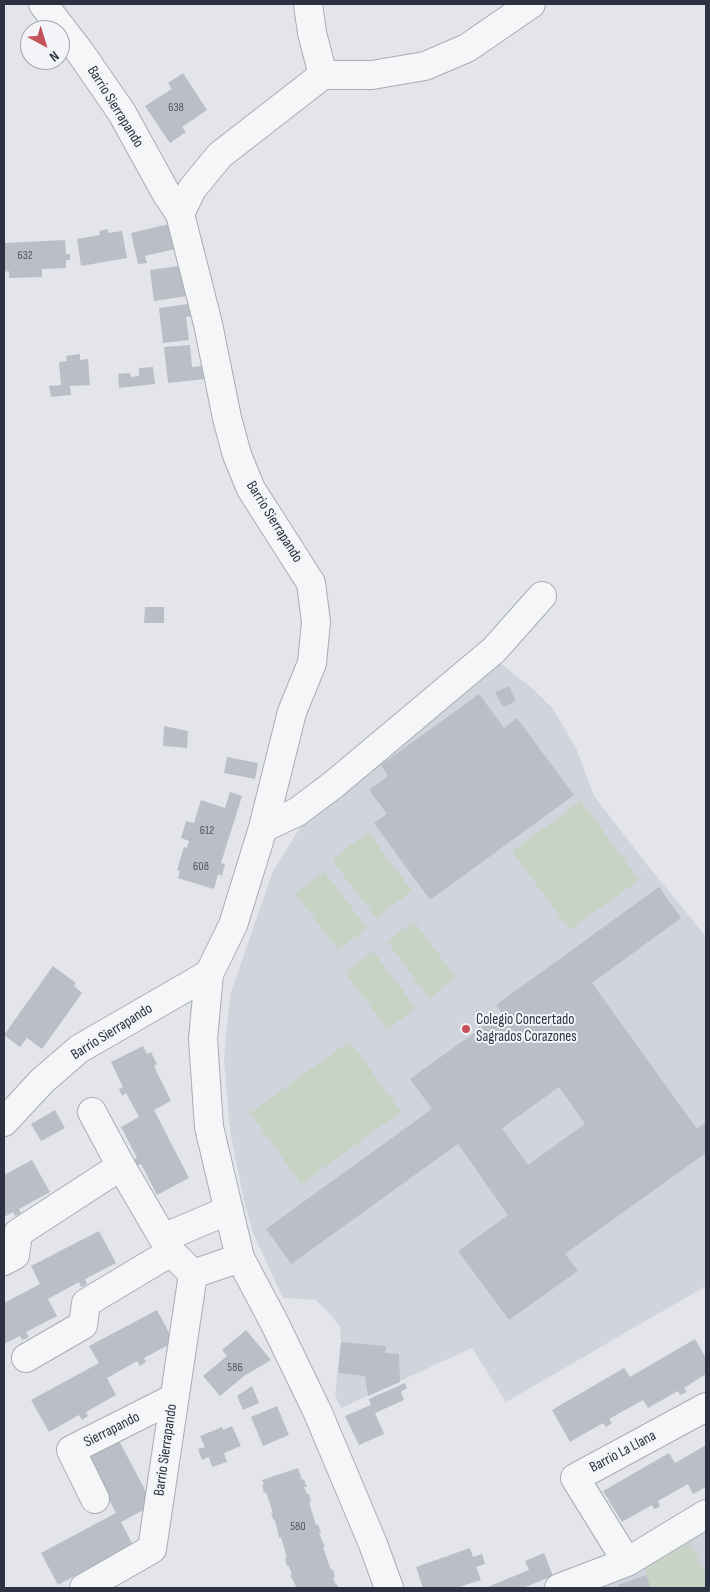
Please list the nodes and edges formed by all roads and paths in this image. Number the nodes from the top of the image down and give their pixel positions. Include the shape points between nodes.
1 (43, 4) edge
2 (308, 4) edge
3 (531, 4) edge
4 (323, 75) junction
5 (180, 214) junction
6 (542, 596) dead end
7 (263, 828) junction
8 (208, 974) junction
9 (92, 1112) dead end
10 (4, 1122) edge
11 (121, 1166) junction
12 (229, 1210) junction
13 (167, 1245) junction
14 (240, 1258) junction
15 (4, 1261) edge
16 (193, 1274) junction
17 (26, 1358) dead end
18 (174, 1398) junction
19 (706, 1407) edge
20 (95, 1499) dead end
21 (706, 1514) edge
22 (627, 1562) junction
23 (84, 1588) edge
24 (389, 1588) edge
25 (559, 1588) edge

1 - 5 street, Barrio Sierrapando via 122,113
2 - 4 street
3 - 4 street via 467,48 425,66 372,74
4 - 5 street via 220,155 192,189
5 - 7 street, Barrio Sierrapando via 237,455 251,489 311,584 316,622 312,664 292,712
6 - 7 street via 494,650 341,779 298,812
7 - 8 street, Barrio Sierrapando via 233,925
8 - 10 street, Barrio Sierrapando via 80,1049 42,1081
8 - 12 street, Barrio Sierrapando via 203,1039 209,1127
9 - 11 street
11 - 13 street
11 - 15 street via 18,1233 15,1255
12 - 13 street
12 - 14 street, Barrio Sierrapando
13 - 16 street
13 - 17 street via 86,1303 83,1325
14 - 16 street
14 - 24 street, Barrio Sierrapando via 318,1413
16 - 18 street, Barrio Sierrapando
18 - 20 street, Sierrapando via 71,1450
18 - 23 street, Barrio Sierrapando via 152,1548
19 - 22 street, Barrio La Llana via 575,1478
21 - 22 street
22 - 25 street

